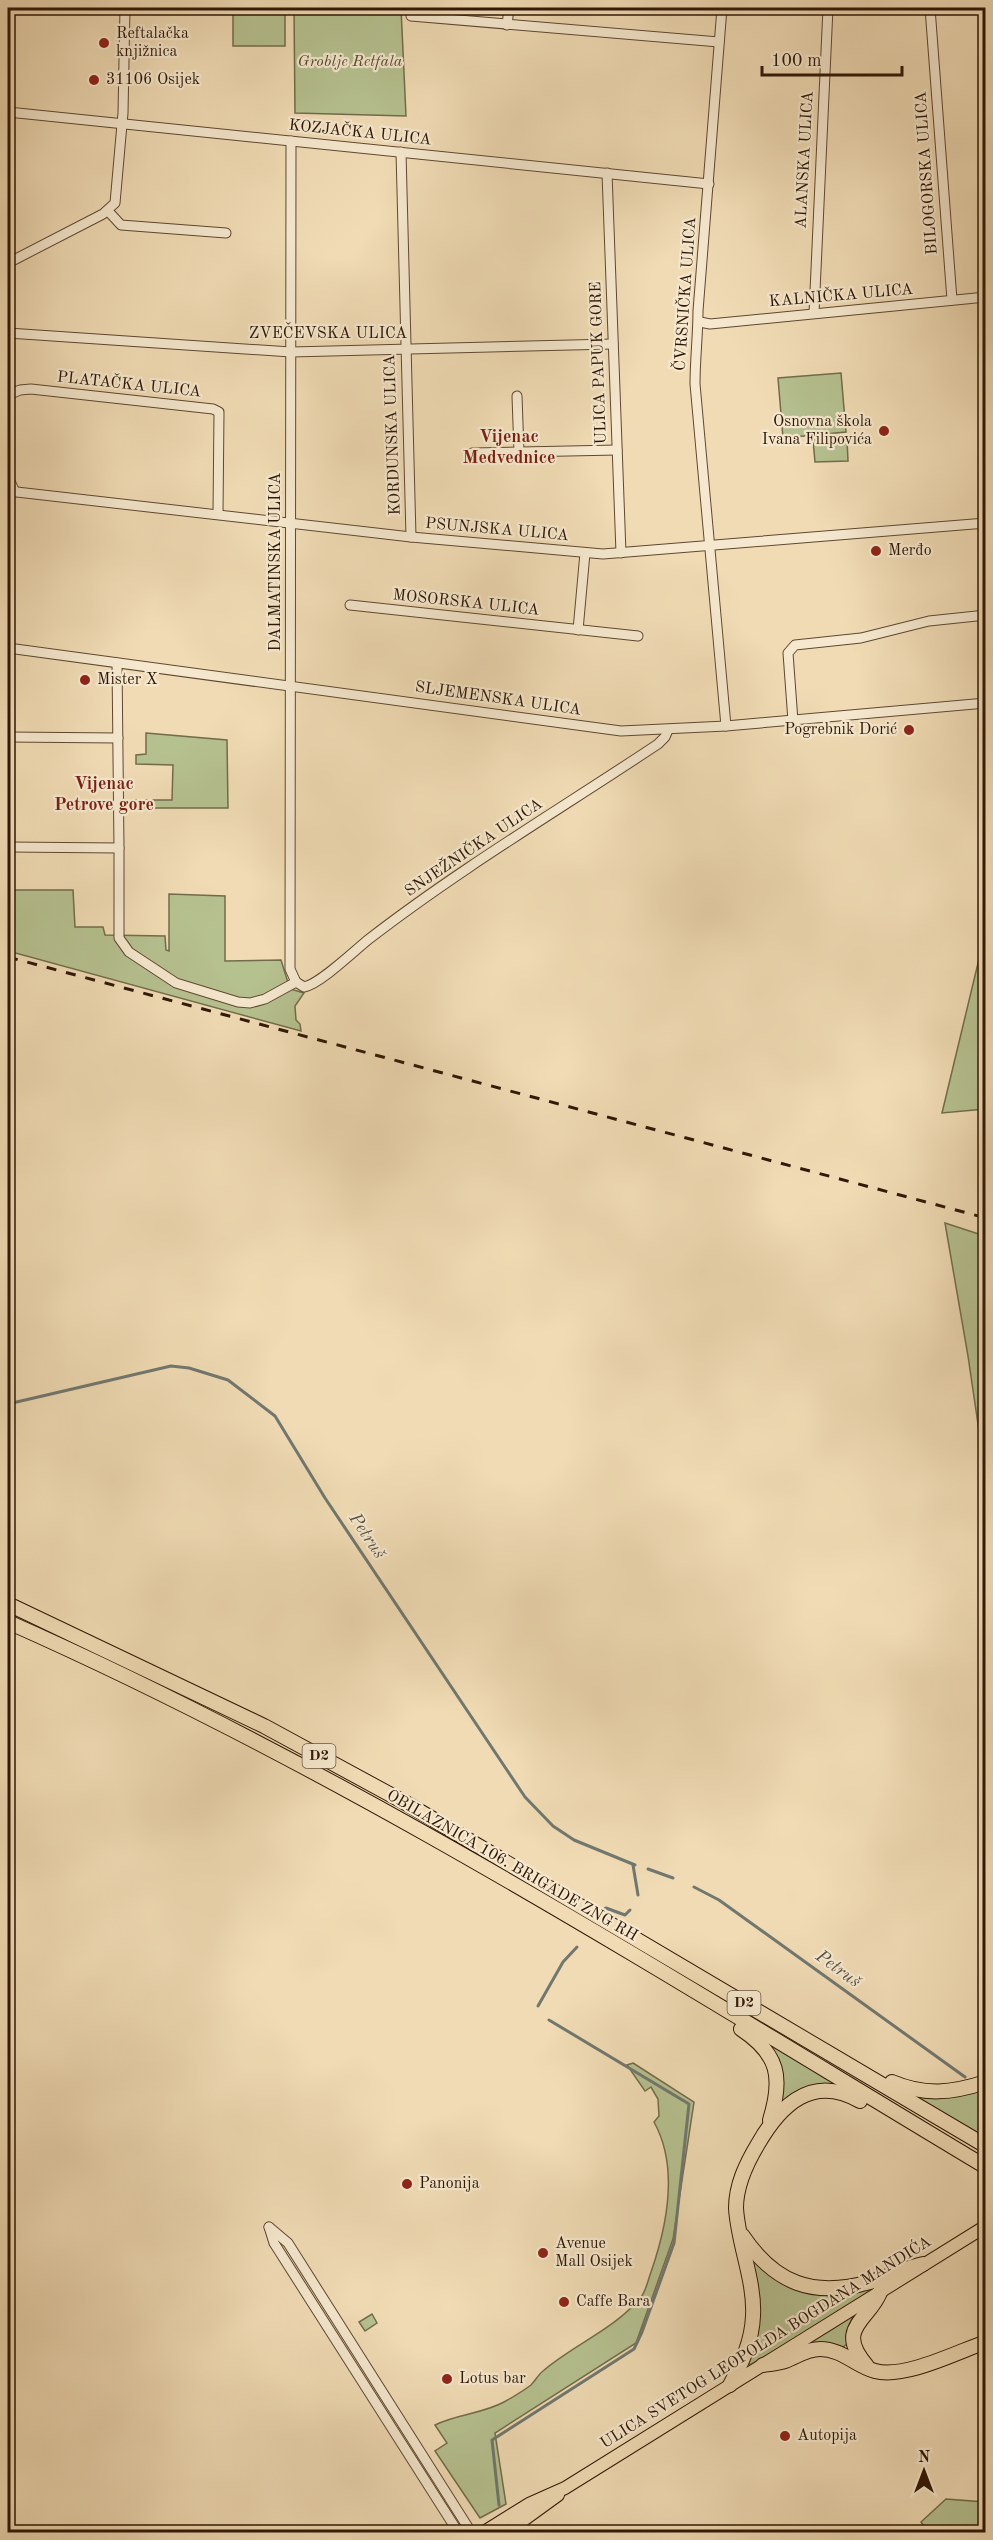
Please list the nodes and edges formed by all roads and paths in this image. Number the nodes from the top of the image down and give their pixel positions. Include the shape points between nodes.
1 (125, 8) edge
2 (509, 8) edge
3 (722, 8) edge
4 (828, 8) edge
5 (930, 8) edge
6 (411, 16) dead end
7 (507, 25) junction
8 (719, 42) junction
9 (8, 112) edge
10 (122, 122) junction
11 (291, 141) junction
12 (401, 152) junction
13 (607, 173) junction
14 (710, 184) junction
15 (108, 211) junction
16 (226, 233) dead end
17 (8, 263) edge
18 (986, 297) edge
19 (952, 300) junction
20 (814, 313) junction
21 (700, 322) junction
22 (8, 333) edge
23 (613, 344) junction
24 (405, 349) junction
25 (291, 352) junction
26 (8, 395) edge
27 (517, 396) dead end
28 (617, 450) junction
29 (519, 452) junction
30 (472, 453) dead end
31 (8, 477) edge
32 (11, 491) edge
33 (218, 514) junction
34 (291, 522) junction
35 (986, 523) edge
36 (411, 537) junction
37 (710, 545) junction
38 (585, 553) junction
39 (621, 553) junction
40 (350, 605) dead end
41 (986, 615) edge
42 (578, 630) junction
43 (638, 636) dead end
44 (8, 648) edge
45 (117, 663) junction
46 (291, 685) junction
47 (986, 703) edge
48 (793, 721) junction
49 (726, 726) junction
50 (668, 730) junction
51 (8, 737) edge
52 (118, 738) junction
53 (8, 847) edge
54 (118, 848) junction
55 (296, 982) junction
56 (8, 1604) edge
57 (8, 1622) edge
58 (713, 2004) junction
59 (869, 2076) junction
60 (986, 2082) edge
61 (893, 2111) junction
62 (769, 2125) junction
63 (986, 2146) edge
64 (986, 2167) edge
65 (986, 2226) edge
66 (741, 2233) junction
67 (923, 2264) junction
68 (881, 2290) junction
69 (986, 2342) edge
70 (763, 2365) junction
71 (870, 2370) junction
72 (730, 2385) junction
73 (565, 2488) junction
74 (458, 2532) edge
75 (471, 2532) edge
76 (484, 2532) edge
77 (507, 2532) edge

1 - 10 street
2 - 7 street
3 - 8 street, ČVRSNIČKA ULICA
4 - 20 street, ALANSKA ULICA
5 - 19 street, BILOGORSKA ULICA
6 - 7 street
7 - 8 street
8 - 14 street, ČVRSNIČKA ULICA
9 - 10 street, KOZJAČKA ULICA
10 - 11 street, KOZJAČKA ULICA
10 - 15 street via 115,203
11 - 12 street, KOZJAČKA ULICA
11 - 25 street, DALMATINSKA ULICA
12 - 13 street, KOZJAČKA ULICA
12 - 24 street, KORDUNSKA ULICA
13 - 14 street, KOZJAČKA ULICA
13 - 23 street, ULICA PAPUK GORE
14 - 21 street, ČVRSNIČKA ULICA
15 - 16 street via 121,225
15 - 17 street
18 - 19 street, KALNIČKA ULICA
19 - 20 street, KALNIČKA ULICA
20 - 21 street, KALNIČKA ULICA
21 - 37 street, ČVRSNIČKA ULICA via 695,384
22 - 25 street, ZVEČEVSKA ULICA
23 - 24 street, ZVEČEVSKA ULICA
23 - 28 street, ULICA PAPUK GORE
24 - 25 street, ZVEČEVSKA ULICA
24 - 36 street, KORDUNSKA ULICA
25 - 34 street, DALMATINSKA ULICA
26 - 33 street, PLATAČKA ULICA via 31,389 219,412
27 - 29 street
28 - 29 street
28 - 39 street, ULICA PAPUK GORE
29 - 30 street
31 - 32 street
32 - 33 street, PSUNJSKA ULICA
33 - 34 street, PSUNJSKA ULICA
34 - 36 street, PSUNJSKA ULICA
34 - 46 street, DALMATINSKA ULICA
35 - 37 street, PSUNJSKA ULICA
36 - 38 street, PSUNJSKA ULICA
37 - 39 street, PSUNJSKA ULICA
37 - 49 street, ČVRSNIČKA ULICA
38 - 39 street, PSUNJSKA ULICA
38 - 42 street
40 - 42 street, MOSORSKA ULICA
41 - 48 street via 929,621 861,638 795,645 788,653
42 - 43 street, MOSORSKA ULICA
44 - 45 street, SLJEMENSKA ULICA
45 - 46 street, SLJEMENSKA ULICA
45 - 52 street
46 - 50 street, SLJEMENSKA ULICA via 602,728
46 - 55 street, DALMATINSKA ULICA via 290,969
47 - 48 street, SLJEMENSKA ULICA
48 - 49 street, SLJEMENSKA ULICA
49 - 50 street, SLJEMENSKA ULICA
50 - 55 street, SNJEŽNIČKA ULICA via 658,744 406,911 317,983 304,987
51 - 52 street
52 - 54 street
53 - 54 street
54 - 55 street via 118,938 129,952 176,983 238,1002 265,999
56 - 59 highway, OBILAZNICA 106. BRIGADE ZNG RH / D2 via 254,1721 404,1802
57 - 58 highway, OBILAZNICA 106. BRIGADE ZNG RH / D2 via 194,1709 312,1770 500,1876
58 - 61 highway, OBILAZNICA 106. BRIGADE ZNG RH / D2
58 - 62 highway via 771,2058 777,2072 778,2095
59 - 60 highway via 912,2090 936,2092
59 - 63 highway, OBILAZNICA 106. BRIGADE ZNG RH / D2
61 - 62 highway via 839,2091 818,2091 790,2103
61 - 64 highway, OBILAZNICA 106. BRIGADE ZNG RH / D2
62 - 66 highway via 741,2178 736,2208
65 - 67 main road, ULICA SVETOG LEOPOLDA BOGDANA MANDIĆA
66 - 67 highway via 762,2262 794,2283 853,2285
66 - 72 highway via 754,2313 746,2354
67 - 68 main road, ULICA SVETOG LEOPOLDA BOGDANA MANDIĆA
68 - 70 main road, ULICA SVETOG LEOPOLDA BOGDANA MANDIĆA
68 - 71 highway via 855,2333 857,2353
69 - 71 highway via 912,2369 885,2373
70 - 71 highway via 823,2349
70 - 72 main road, ULICA SVETOG LEOPOLDA BOGDANA MANDIĆA
72 - 73 main road, ULICA SVETOG LEOPOLDA BOGDANA MANDIĆA
73 - 76 main road, ULICA SVETOG LEOPOLDA BOGDANA MANDIĆA via 529,2504
73 - 77 main road, ULICA SVETOG LEOPOLDA BOGDANA MANDIĆA
74 - 75 street via 274,2243 269,2227 288,2243

